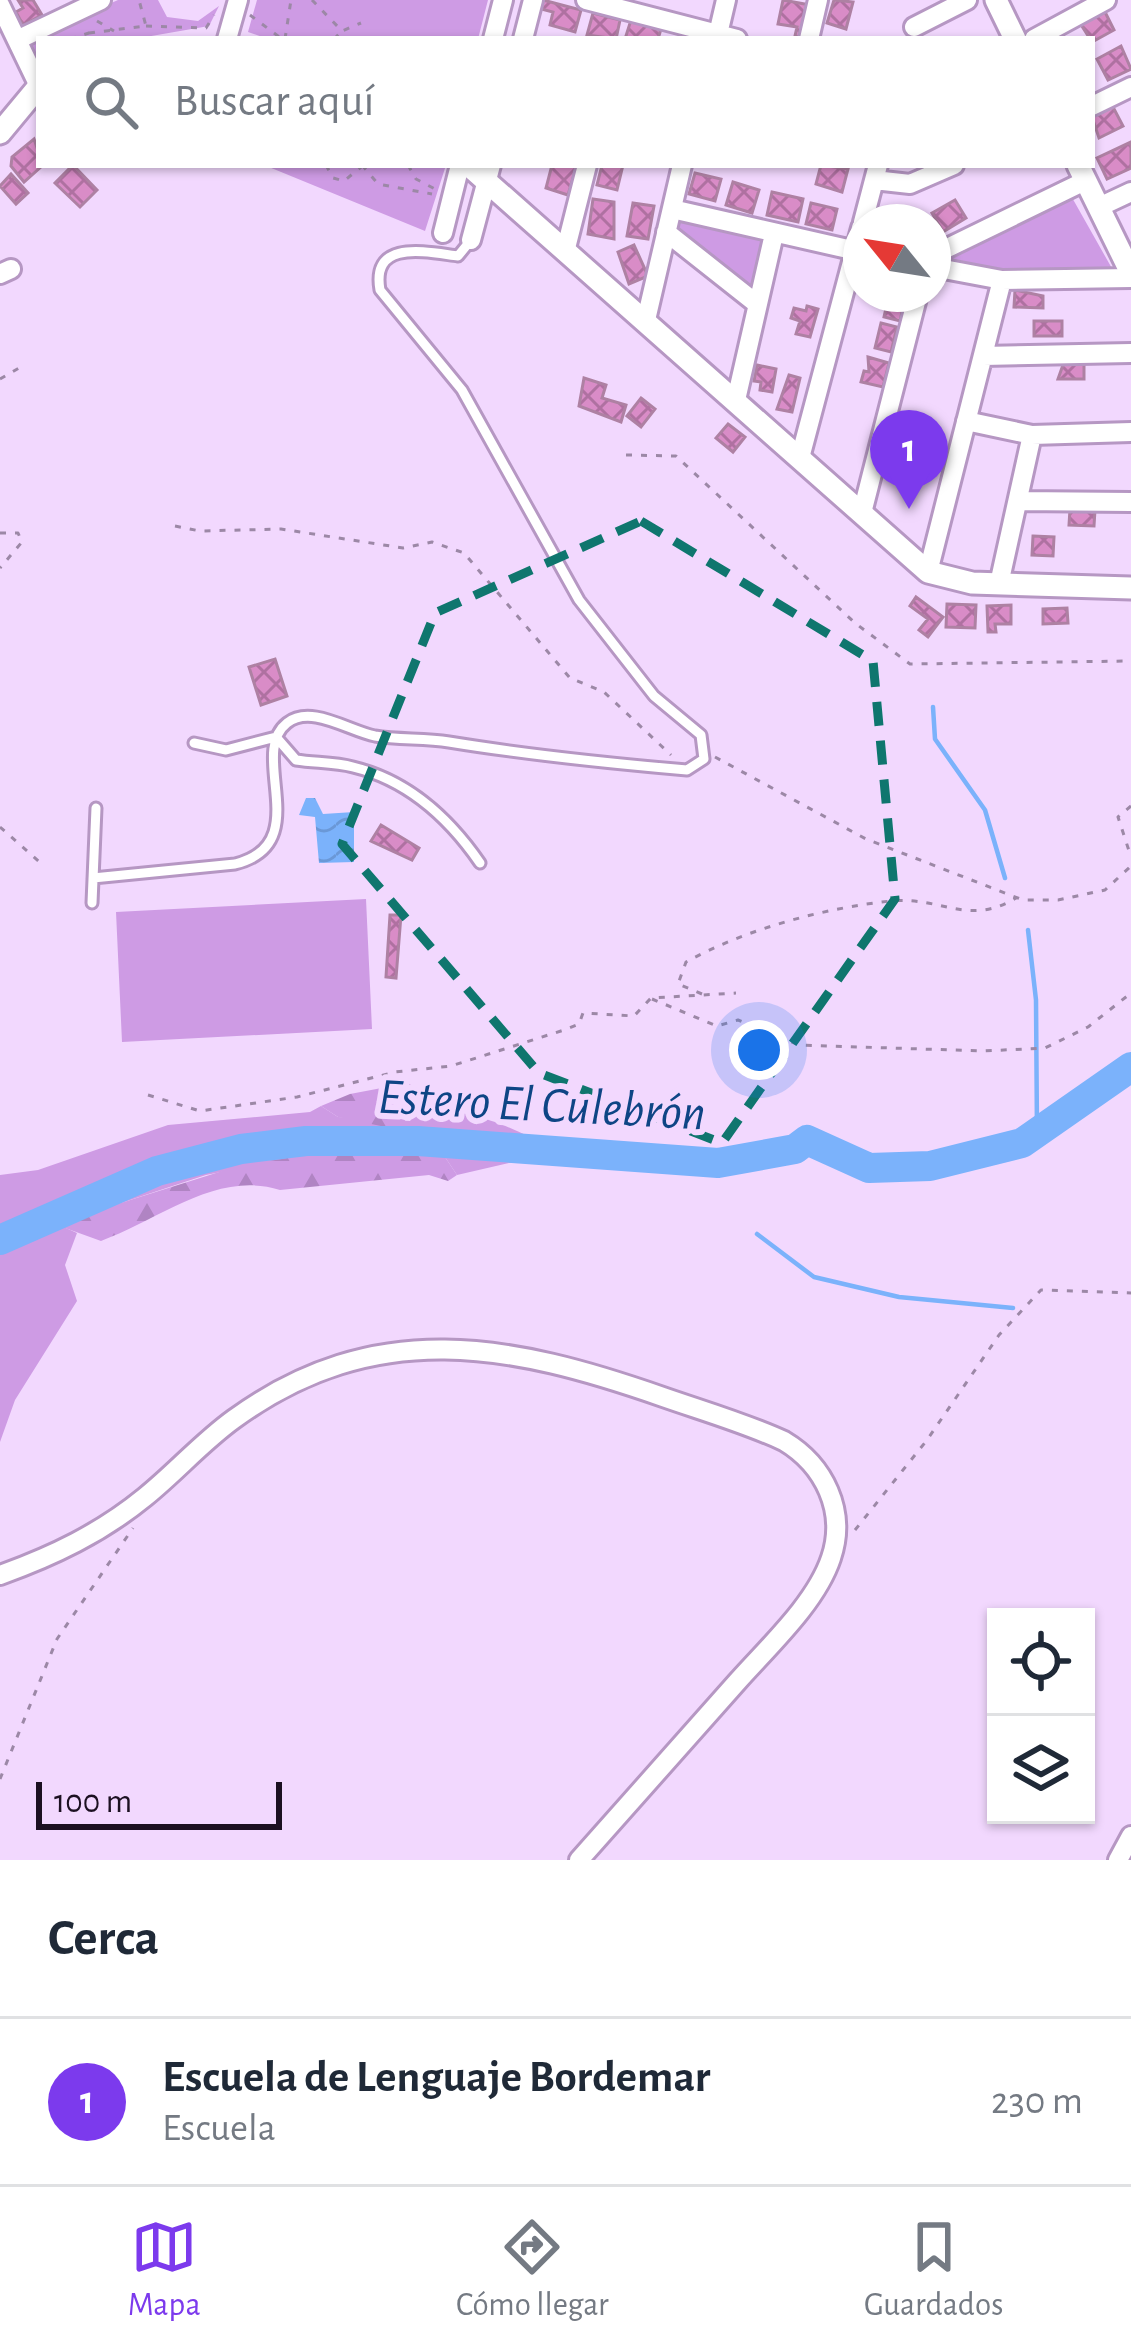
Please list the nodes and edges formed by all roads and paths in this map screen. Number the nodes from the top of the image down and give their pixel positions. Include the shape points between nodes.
1 (140, 0) edge
2 (292, 0) edge
3 (503, 0) edge
4 (533, 0) edge
5 (586, 0) edge
6 (726, 0) edge
7 (818, 0) edge
8 (921, 0) edge
9 (967, 0) edge
10 (996, 0) edge
11 (1106, 0) edge
12 (316, 1) edge
13 (229, 3) edge
14 (0, 4) edge
15 (630, 5) edge
16 (98, 10) edge
17 (361, 23) dead end
18 (146, 26) junction
19 (345, 31) junction
20 (116, 32) junction
21 (89, 33) dead end
22 (912, 33) edge
23 (227, 36) edge
24 (279, 36) edge
25 (285, 36) edge
26 (338, 36) edge
27 (348, 36) edge
28 (494, 36) edge
29 (525, 36) edge
30 (728, 36) edge
31 (810, 36) edge
32 (1014, 36) edge
33 (1040, 36) edge
34 (17, 40) junction
35 (36, 86) edge
36 (1131, 87) edge
37 (36, 93) edge
38 (1095, 105) edge
39 (0, 133) edge
40 (328, 168) edge
41 (359, 168) edge
42 (364, 168) edge
43 (410, 168) edge
44 (463, 168) edge
45 (585, 168) edge
46 (681, 168) edge
47 (947, 168) edge
48 (876, 169) edge
49 (489, 172) edge
50 (1082, 173) edge
51 (1131, 192) edge
52 (452, 196) junction
53 (867, 204) edge
54 (1099, 207) junction
55 (672, 209) junction
56 (667, 232) junction
57 (443, 233) dead end
58 (774, 234) junction
59 (471, 240) joint
60 (951, 245) edge
61 (566, 248) junction
62 (843, 249) edge
63 (951, 270) edge
64 (1131, 275) edge
65 (1002, 280) junction
66 (757, 304) junction
67 (843, 305) edge
68 (913, 312) edge
69 (646, 320) junction
70 (1131, 353) edge
71 (983, 356) junction
72 (20, 368) dead end
73 (0, 379) edge
74 (736, 400) junction
75 (966, 421) junction
76 (1131, 432) edge
77 (1032, 435) junction
78 (626, 454) dead end
79 (800, 458) junction
80 (1018, 501) junction
81 (1131, 502) edge
82 (862, 513) junction
83 (175, 526) dead end
84 (0, 533) edge
85 (0, 568) edge
86 (928, 572) junction
87 (1000, 584) junction
88 (1131, 588) edge
89 (1131, 661) edge
90 (276, 737) junction
91 (194, 743) dead end
92 (706, 753) junction
93 (1131, 806) edge
94 (96, 808) dead end
95 (0, 826) edge
96 (1131, 857) edge
97 (480, 863) dead end
98 (43, 866) dead end
99 (1131, 866) edge
100 (93, 878) junction
101 (1016, 898) junction
102 (92, 903) dead end
103 (736, 993) dead end
104 (1131, 993) edge
105 (704, 995) junction
106 (652, 998) junction
107 (148, 1095) dead end
108 (1131, 1293) edge
109 (145, 1512) dead end
110 (848, 1540) dead end
111 (0, 1575) edge
112 (0, 1779) edge
113 (1131, 1836) edge
114 (579, 1860) edge
115 (1118, 1860) edge

1 - 18 path
2 - 25 path
3 - 28 street
4 - 29 street
5 - 15 street
6 - 30 street
7 - 31 street
8 - 22 street
9 - 22 street
10 - 32 street
11 - 33 street
12 - 19 path
13 - 18 path via 206,28
13 - 23 street
13 - 24 path
14 - 34 street
15 - 30 street
16 - 20 path
16 - 34 street
17 - 19 path
18 - 20 path
19 - 26 path
19 - 27 path
20 - 21 path
34 - 35 street
36 - 38 street
37 - 39 street
40 - 41 path via 344,181
42 - 52 path via 378,184
43 - 52 path
44 - 52 street
45 - 61 street
46 - 55 street
47 - 48 street via 910,184
48 - 53 street
49 - 59 street
49 - 61 street
50 - 54 street
50 - 60 street
51 - 54 street
52 - 57 street
54 - 64 street
55 - 56 street
55 - 58 street
56 - 66 street
56 - 69 street
58 - 62 street
58 - 66 street
59 - 92 lane via 458,256 392,254 378,274 380,290 462,391 579,600 654,696 701,735
61 - 69 street
63 - 65 street
64 - 65 street
65 - 71 street
66 - 74 street
67 - 79 street
68 - 82 street
69 - 74 street
70 - 71 street
71 - 75 street
72 - 73 path
74 - 79 street
75 - 77 street
75 - 86 street
76 - 77 street
77 - 80 street
78 - 89 path via 676,456 910,664
79 - 82 street
80 - 81 street
80 - 87 street
82 - 86 street
83 - 92 path via 281,529 403,548 432,542 464,553 570,678 604,692 672,756
84 - 85 path via 18,533 22,542
86 - 87 street
87 - 88 street
90 - 91 lane via 226,750
90 - 92 lane via 287,722 312,716 374,736 525,758 687,770
90 - 97 lane via 296,760 355,767 416,795
90 - 100 lane via 277,818 256,855
92 - 101 path via 902,856
93 - 96 path via 1118,817
94 - 100 lane
95 - 98 path
99 - 101 path via 1105,890 1035,903
100 - 102 lane
101 - 105 path via 989,914 896,901 794,920 686,962 678,984
103 - 105 path
104 - 106 path via 1045,1048 983,1051 799,1045 738,1020 717,1026
105 - 106 path
106 - 107 path via 634,1016 584,1013 564,1030 451,1066 297,1097 200,1112
108 - 110 path via 1042,1290 999,1335
109 - 112 path via 57,1640
111 - 114 street via 101,1529 267,1398 385,1355 463,1348 540,1357 784,1441 814,1465 833,1502 826,1571
113 - 115 street

